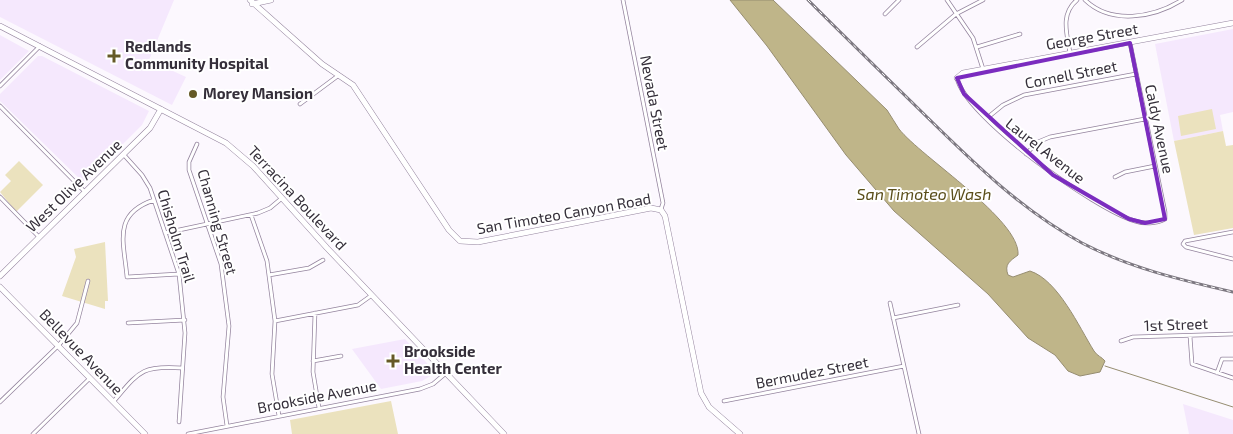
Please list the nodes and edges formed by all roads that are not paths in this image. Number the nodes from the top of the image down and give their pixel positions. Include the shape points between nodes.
1 (271, 0) edge
2 (623, 0) edge
3 (899, 0) edge
4 (947, 0) edge
5 (983, 0) edge
6 (1077, 0) edge
7 (1085, 0) edge
8 (1182, 0) edge
9 (251, 2) edge
10 (885, 14) dead end
11 (956, 14) junction
12 (1233, 24) edge
13 (0, 26) edge
14 (1020, 34) dead end
15 (1130, 43) junction
16 (40, 46) junction
17 (917, 47) dead end
18 (978, 47) junction
19 (1070, 53) junction
20 (983, 70) junction
21 (1136, 74) junction
22 (339, 75) junction
23 (957, 78) joint
24 (0, 86) edge
25 (300, 104) dead end
26 (0, 106) edge
27 (161, 109) junction
28 (987, 118) junction
29 (1145, 119) junction
30 (197, 144) dead end
31 (1026, 154) junction
32 (124, 155) junction
33 (1155, 166) junction
34 (1116, 177) dead end
35 (86, 192) junction
36 (0, 197) edge
37 (283, 198) junction
38 (154, 200) junction
39 (661, 210) junction
40 (251, 215) junction
41 (1165, 219) joint
42 (206, 224) junction
43 (1233, 232) edge
44 (165, 233) junction
45 (39, 238) junction
46 (1233, 259) edge
47 (323, 260) dead end
48 (179, 274) junction
49 (269, 275) junction
50 (0, 276) edge
51 (88, 281) dead end
52 (0, 287) edge
53 (372, 295) junction
54 (890, 303) dead end
55 (958, 304) dead end
56 (315, 313) junction
57 (893, 318) junction
58 (185, 320) junction
59 (275, 320) junction
60 (128, 323) dead end
61 (1233, 334) edge
62 (1190, 336) junction
63 (1120, 341) dead end
64 (58, 346) junction
65 (341, 356) dead end
66 (1233, 359) edge
67 (313, 361) junction
68 (904, 366) junction
69 (182, 368) junction
70 (446, 373) junction
71 (1217, 373) junction
72 (1233, 378) edge
73 (89, 379) junction
74 (724, 401) dead end
75 (0, 402) edge
76 (112, 402) junction
77 (319, 408) junction
78 (279, 416) junction
79 (179, 422) dead end
80 (226, 426) junction
81 (34, 434) edge
82 (145, 434) edge
83 (188, 434) edge
84 (504, 434) edge
85 (740, 434) edge
86 (919, 434) edge

1 - 9 main road
2 - 39 street, Nevada Street via 663,204
3 - 10 street
4 - 11 street
5 - 11 street
6 - 19 street via 1066,18
7 - 8 street via 1101,12 1119,17 1163,9
9 - 22 main road, San Timoteo Canyon Road
11 - 17 street
11 - 18 street
12 - 15 main road, George Street
13 - 16 main road, Terracina Boulevard
14 - 18 street
15 - 19 main road, George Street
15 - 21 street, Caldy Avenue
16 - 24 street
16 - 27 main road, Terracina Boulevard
18 - 20 street
19 - 20 main road, George Street
20 - 23 main road, George Street via 963,73
21 - 28 street, Cornell Street via 1024,95 1003,104
21 - 29 street, Caldy Avenue
22 - 25 street
22 - 39 main road, San Timoteo Canyon Road via 353,86 449,230 460,241 478,242 651,208
23 - 28 street, Laurel Avenue via 964,94
26 - 35 street
27 - 32 main road, West Olive Avenue via 150,128
27 - 37 main road, Terracina Boulevard via 226,143
28 - 31 street, Laurel Avenue
29 - 31 street via 1050,137 1038,142
29 - 33 street, Caldy Avenue
30 - 42 street, Channing Street via 190,158 189,170
31 - 41 street, Laurel Avenue via 1080,193 1129,219 1145,223
32 - 35 main road, West Olive Avenue
32 - 38 street, Chisholm Trail via 142,175
33 - 34 street
33 - 41 street, Caldy Avenue
35 - 45 main road, West Olive Avenue
36 - 45 street
37 - 40 street via 270,208
37 - 53 main road, Terracina Boulevard
38 - 44 street, Chisholm Trail
38 - 48 street via 130,213 124,224 127,277
39 - 85 main road, San Timoteo Canyon Road via 665,216 701,393 709,407
40 - 42 street
40 - 49 street via 266,254
42 - 44 street
42 - 80 street, Channing Street via 221,264 228,312 223,396
43 - 46 street via 1183,242 1184,246
44 - 48 street, Chisholm Trail
45 - 50 main road, West Olive Avenue
47 - 49 street via 309,268
48 - 58 street, Chisholm Trail
49 - 59 street
51 - 64 street via 79,321
52 - 64 main road, Bellevue Avenue
53 - 56 street via 358,305
53 - 70 main road, Terracina Boulevard
54 - 57 street
55 - 57 street
56 - 59 street
56 - 67 street
57 - 68 street
58 - 60 street
58 - 69 street, Chisholm Trail
59 - 78 street via 272,374
61 - 62 street, 1st Street
62 - 63 street, 1st Street via 1133,337
62 - 71 street via 1192,364
64 - 73 main road, Bellevue Avenue
64 - 75 street
65 - 67 street
66 - 71 street via 1222,359
67 - 77 street
68 - 74 street, Bermudez Street
68 - 86 street
69 - 76 street via 157,367 142,371
69 - 79 street, Chisholm Trail
70 - 77 street, Brookside Avenue via 425,388
70 - 84 main road, Terracina Boulevard
71 - 72 street
73 - 76 main road, Bellevue Avenue
73 - 81 street
76 - 82 main road, Bellevue Avenue
77 - 78 street, Brookside Avenue
78 - 80 street, Brookside Avenue
80 - 83 street, Brookside Avenue

